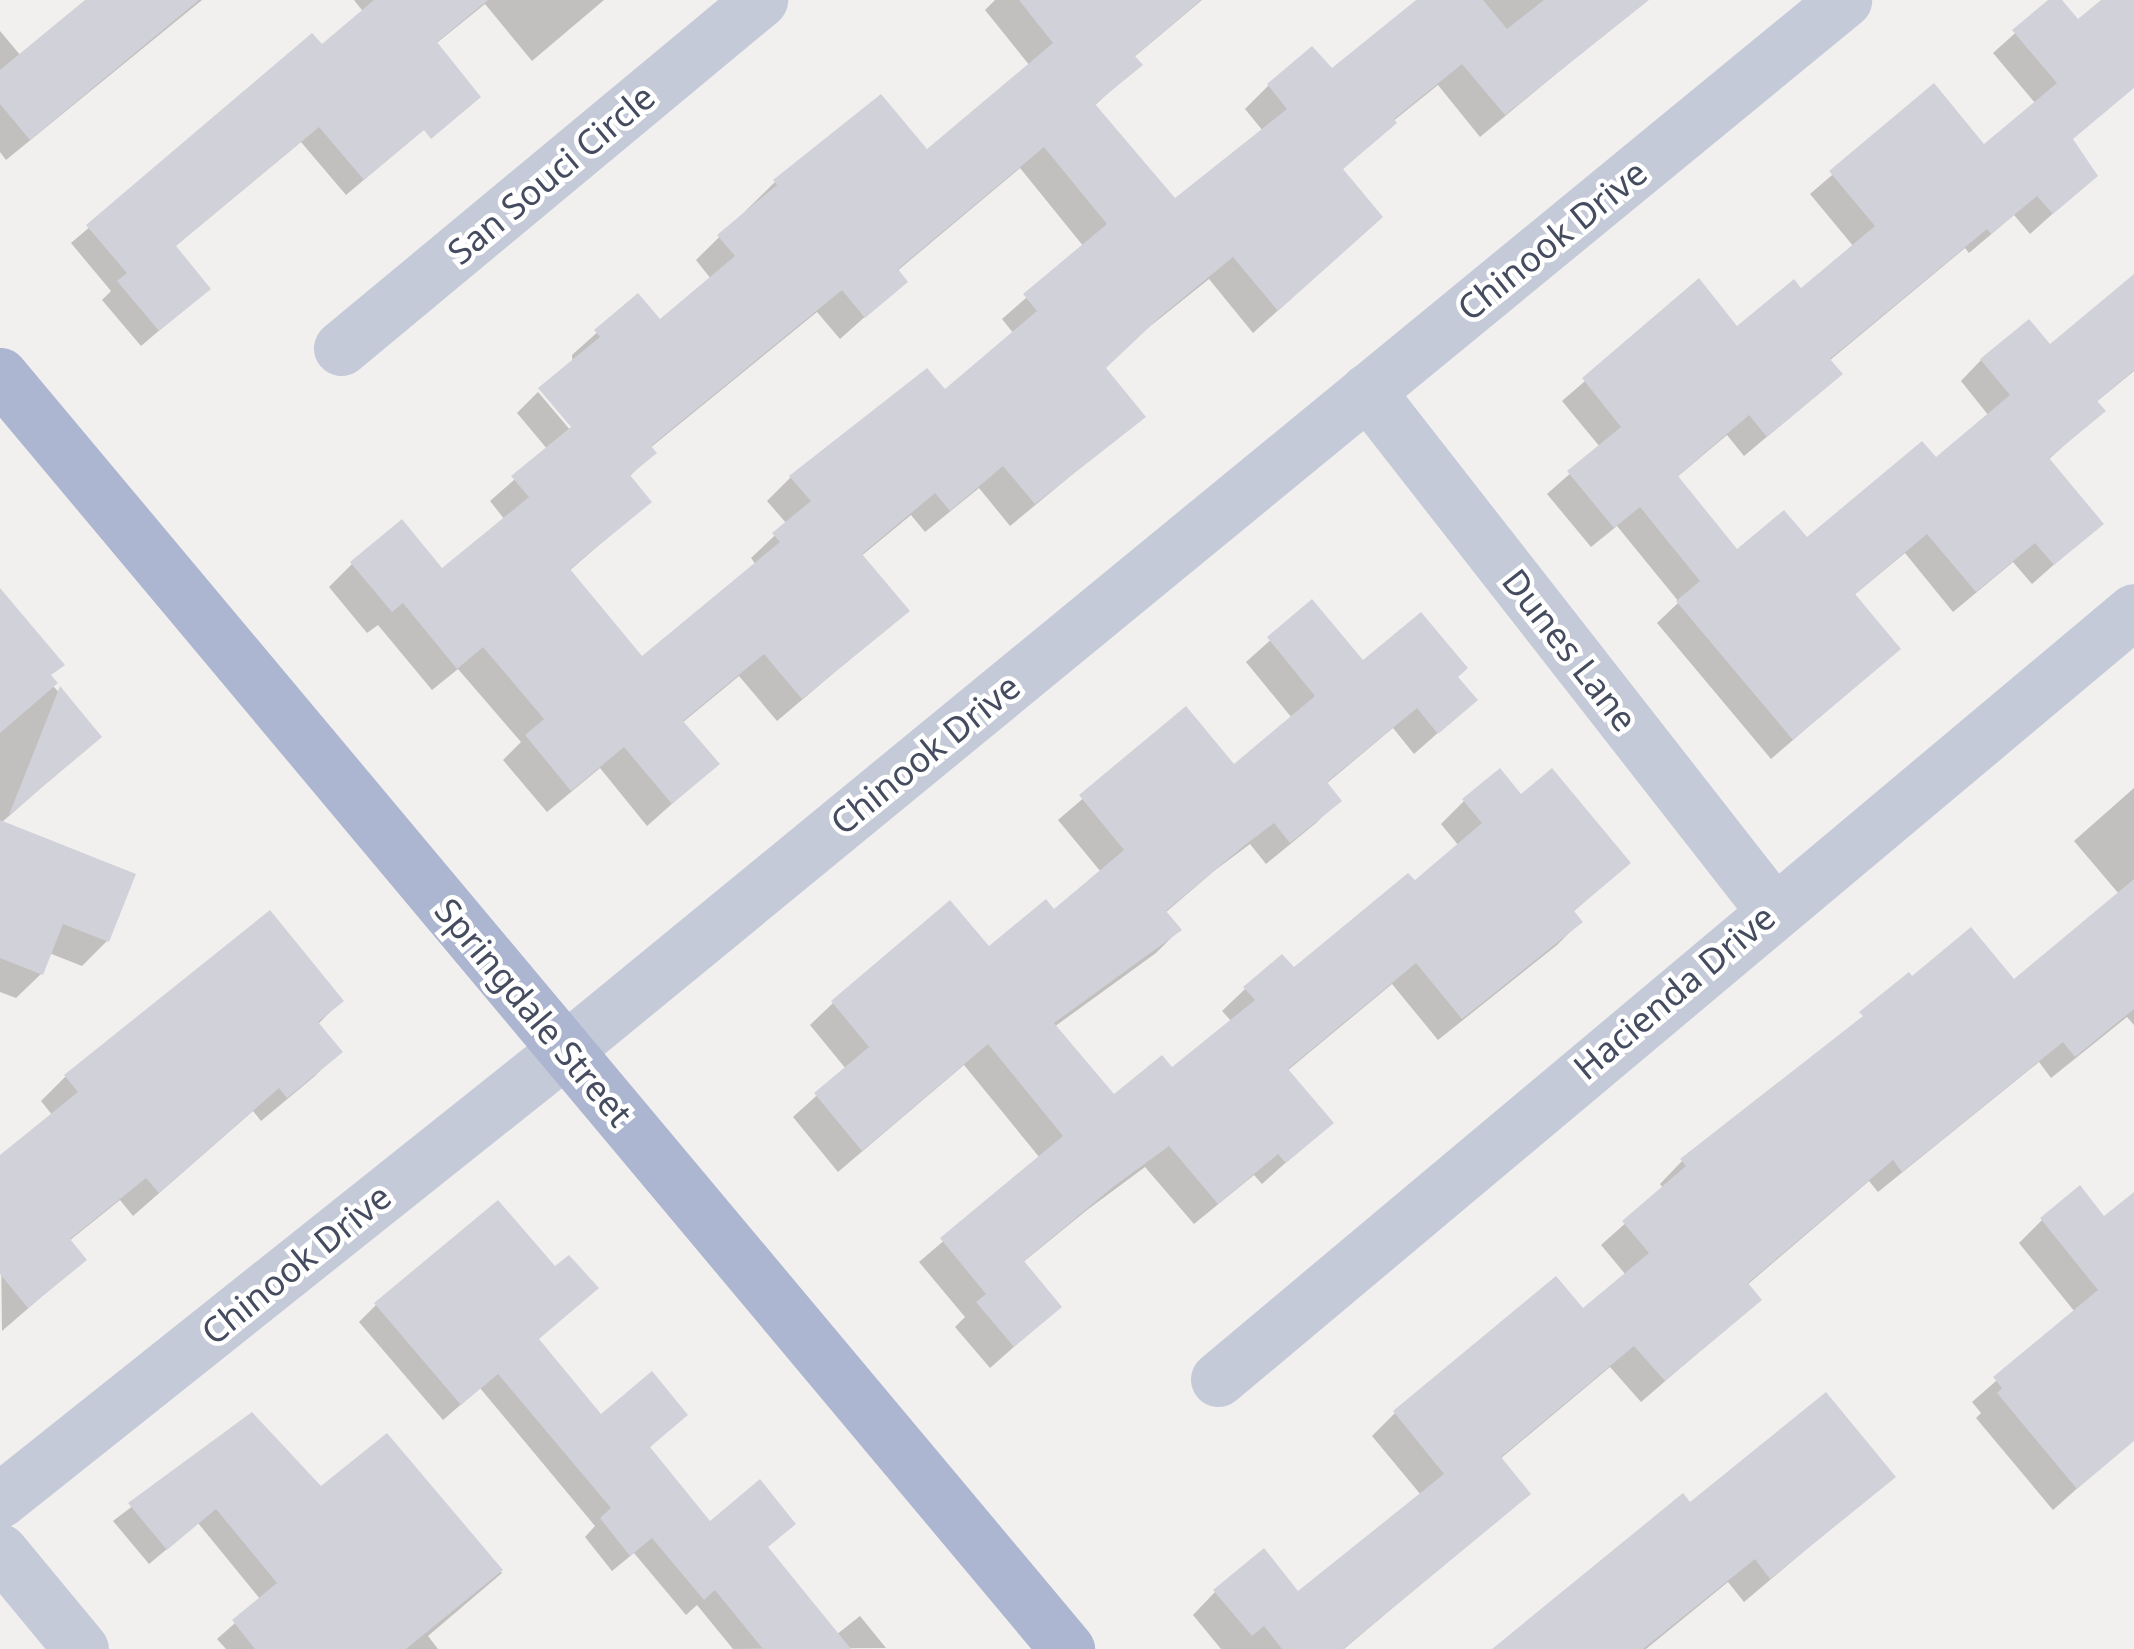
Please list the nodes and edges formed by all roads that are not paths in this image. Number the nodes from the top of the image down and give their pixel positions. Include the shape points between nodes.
1 (760, 0) edge
2 (1839, 2) edge
3 (341, 348) dead end
4 (0, 375) edge
5 (1368, 391) junction
6 (2134, 611) edge
7 (1772, 909) junction
8 (565, 1050) junction
9 (1218, 1378) dead end
10 (0, 1500) edge
11 (0, 1551) edge
12 (81, 1649) edge
13 (1066, 1649) edge

1 - 3 street, San Souci Circle
2 - 5 street, Chinook Drive
4 - 8 main road, Springdale Street
5 - 7 street, Dunes Lane
5 - 8 street, Chinook Drive
6 - 7 street, Hacienda Drive
7 - 9 street, Hacienda Drive
8 - 10 street, Chinook Drive
8 - 13 main road, Springdale Street
11 - 12 street

